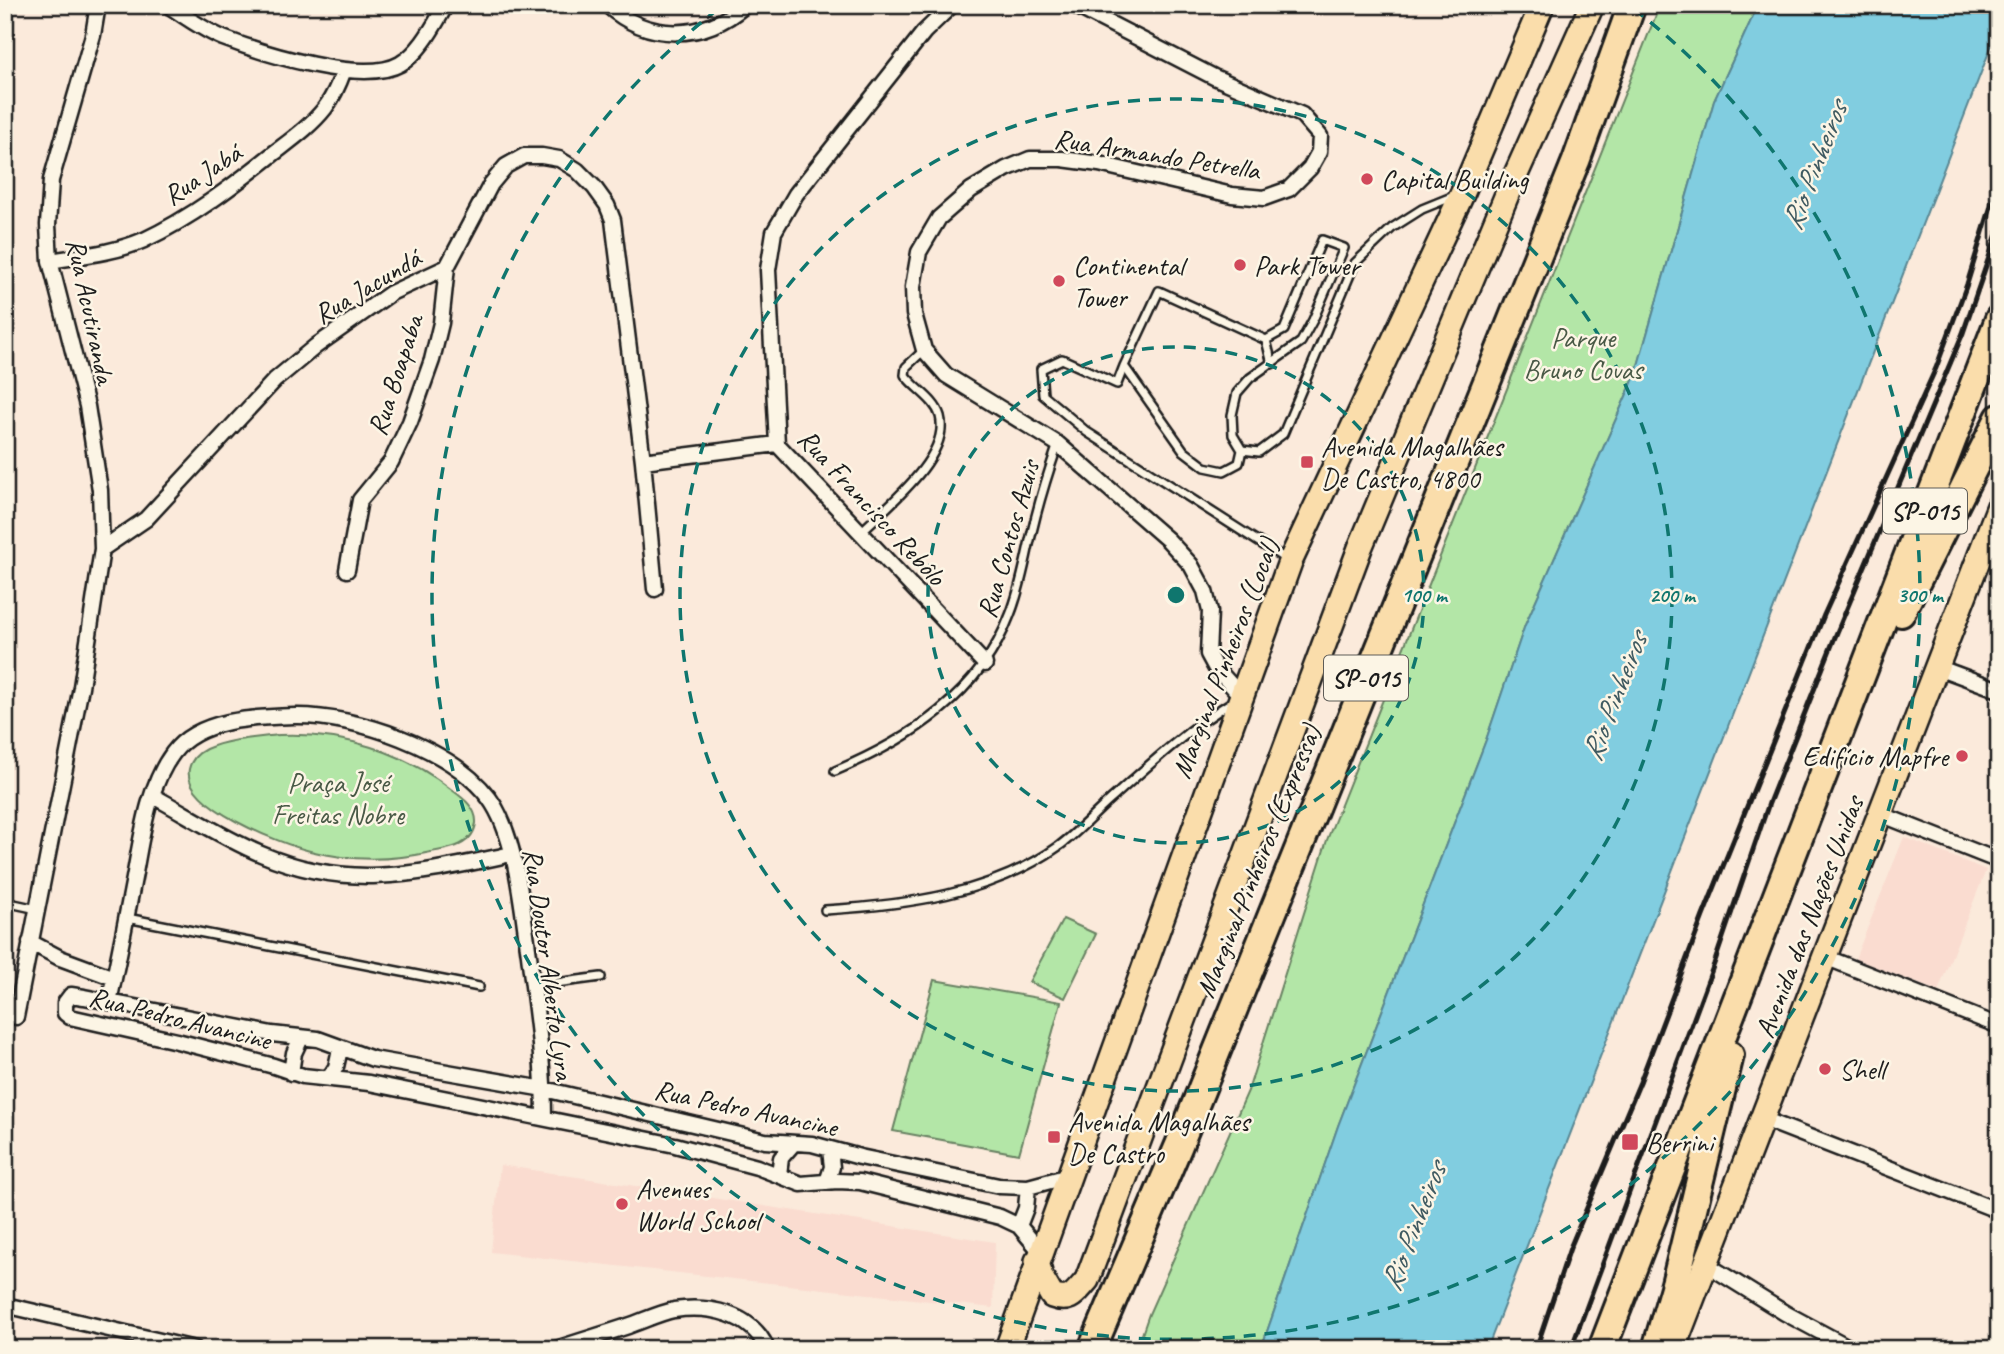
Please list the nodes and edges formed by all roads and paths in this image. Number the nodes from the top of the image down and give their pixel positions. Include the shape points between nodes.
1 (98, 5) edge
2 (168, 5) edge
3 (446, 5) edge
4 (607, 5) edge
5 (745, 5) edge
6 (952, 5) edge
7 (1074, 5) edge
8 (1542, 5) edge
9 (1592, 5) edge
10 (1632, 5) edge
11 (344, 70) junction
12 (1463, 192) junction
13 (50, 261) junction
14 (447, 267) junction
15 (1999, 319) edge
16 (1266, 340) junction
17 (924, 350) junction
18 (1272, 364) junction
19 (1124, 366) junction
20 (1999, 418) edge
21 (777, 444) junction
22 (1058, 444) junction
23 (1242, 450) junction
24 (643, 461) junction
25 (1999, 506) edge
26 (860, 534) junction
27 (102, 550) junction
28 (1290, 562) junction
29 (347, 570) dead end
30 (655, 589) dead end
31 (985, 664) junction
32 (1937, 667) junction
33 (1999, 690) edge
34 (1241, 696) junction
35 (1851, 704) junction
36 (835, 771) dead end
37 (153, 796) junction
38 (1880, 814) junction
39 (512, 854) junction
40 (1999, 861) edge
41 (5, 902) edge
42 (37, 909) junction
43 (825, 910) dead end
44 (126, 918) junction
45 (30, 942) junction
46 (1825, 957) junction
47 (1749, 971) junction
48 (601, 977) dead end
49 (114, 978) junction
50 (533, 986) junction
51 (479, 987) dead end
52 (109, 1002) junction
53 (16, 1017) dead end
54 (1999, 1026) edge
55 (301, 1038) junction
56 (340, 1049) junction
57 (291, 1073) junction
58 (329, 1078) junction
59 (544, 1089) junction
60 (544, 1118) junction
61 (1763, 1119) junction
62 (794, 1143) junction
63 (830, 1150) junction
64 (779, 1175) junction
65 (1069, 1176) junction
66 (827, 1182) junction
67 (1028, 1187) junction
68 (1999, 1211) edge
69 (1019, 1226) junction
70 (1039, 1256) junction
71 (1706, 1264) junction
72 (5, 1305) edge
73 (195, 1349) edge
74 (556, 1349) edge
75 (767, 1349) edge
76 (1007, 1349) edge
77 (1092, 1349) edge
78 (1602, 1349) edge
79 (1656, 1349) edge
80 (1673, 1349) edge
81 (1852, 1349) edge

1 - 13 street, Rua Acutiranda via 51,180
2 - 11 street via 222,38 309,65
3 - 11 street via 414,53 400,64 384,70
4 - 5 street via 622,18 663,32 690,33 730,19
6 - 21 street, Rua Francisco Rebôlo via 924,32 804,183 774,232 768,270
7 - 17 street, Rua Armando Petrella via 1214,77 1302,115 1320,136 1319,152 1289,189 1264,198 1062,159 1030,159 1006,169 971,190 939,218 919,252 914,314
8 - 12 highway, Marginal Pinheiros (Local)
9 - 70 highway via 1508,192 1360,548 1087,1280 1072,1297 1052,1296 1041,1277
10 - 77 highway, Marginal Pinheiros (Expressa) / SP-015 via 1576,161 1179,1145
11 - 13 street, Rua Jabá via 337,92 304,130 210,202 144,240 99,254
12 - 23 lane via 1392,228 1355,263 1283,434 1259,452
12 - 28 highway, Marginal Pinheiros (Local)
13 - 27 street, Rua Acutiranda via 87,406 100,490
14 - 24 street, Rua Jacundá via 506,166 524,156 542,156 559,159 577,170 607,205 613,220
14 - 27 street, Rua Jacundá via 391,293 316,346 275,380 146,519
14 - 29 street, Rua Boapaba via 432,360 391,462 360,500
15 - 35 highway, SP-015
16 - 18 lane
16 - 18 lane via 1283,330 1322,240 1344,248 1301,342
16 - 19 lane via 1159,291
17 - 22 street, Rua Armando Petrella via 946,375
17 - 26 lane via 906,367 905,375 939,414 942,431 937,447 924,469
18 - 23 lane via 1237,393 1233,435
19 - 23 lane via 1184,451 1205,467 1224,471 1239,463
19 - 28 lane via 1117,384 1062,359 1041,369 1043,395 1087,432
20 - 35 highway
21 - 24 street
21 - 26 street, Rua Francisco Rebôlo
22 - 31 lane, Rua Contos Azuis via 1011,613
22 - 34 street, Rua Armando Petrella via 1191,565 1210,611 1208,654
24 - 30 street, Rua Jacundá
25 - 32 highway, Avenida das Nações Unidas
26 - 31 street, Rua Francisco Rebôlo
27 - 42 street, Rua Acutiranda
28 - 34 highway, Marginal Pinheiros (Local)
31 - 36 lane, Rua Contos Azuis via 915,731
32 - 33 street
32 - 38 highway, Avenida das Nações Unidas
34 - 43 lane via 1155,759 1059,846 1024,866 950,894
34 - 65 highway, Marginal Pinheiros (Local)
35 - 47 highway, SP-015
37 - 39 street via 262,855 316,871 391,877
37 - 39 street, Rua Doutor Alberto Lyra via 174,751 199,732 243,720 330,719 395,735 476,784 498,813
37 - 44 street, Rua Doutor Alberto Lyra
38 - 40 street
38 - 46 highway, Avenida das Nações Unidas
39 - 50 street, Rua Doutor Alberto Lyra
41 - 42 lane
42 - 45 street, Rua Acutiranda
44 - 49 street, Rua Doutor Alberto Lyra
44 - 51 lane
45 - 49 street
45 - 53 street, Rua Acutiranda
46 - 54 street
46 - 61 highway, Avenida das Nações Unidas
47 - 78 highway, SP-015
47 - 79 highway
48 - 50 lane
49 - 52 street, Rua Doutor Alberto Lyra
50 - 59 street, Rua Doutor Alberto Lyra
52 - 55 street, Rua Pedro Avancine
52 - 57 street, Rua Pedro Avancine via 71,995 64,1008 70,1017
55 - 56 street, Rua Pedro Avancine via 318,1039
55 - 57 street
56 - 58 street
56 - 59 street, Rua Pedro Avancine
57 - 58 street, Rua Pedro Avancine
58 - 60 street, Rua Pedro Avancine
59 - 60 street, Rua Doutor Alberto Lyra
59 - 62 street, Rua Pedro Avancine via 765,1141
60 - 64 street, Rua Pedro Avancine via 675,1145
61 - 68 street
61 - 71 highway, Avenida das Nações Unidas
62 - 63 street, Rua Pedro Avancine
62 - 64 street via 781,1158
63 - 66 street via 832,1167
63 - 67 street, Rua Pedro Avancine via 988,1184
64 - 66 street, Rua Pedro Avancine via 801,1184
65 - 67 street, Rua Pedro Avancine
65 - 70 highway, Marginal Pinheiros (Local)
66 - 69 street, Rua Pedro Avancine via 860,1182 1000,1217
67 - 69 street
69 - 70 street, Rua Pedro Avancine
70 - 76 highway, Marginal Pinheiros (Local)
71 - 80 highway, Avenida das Nações Unidas
71 - 81 street
72 - 73 street
74 - 75 street via 672,1310 702,1309 726,1312 741,1320

